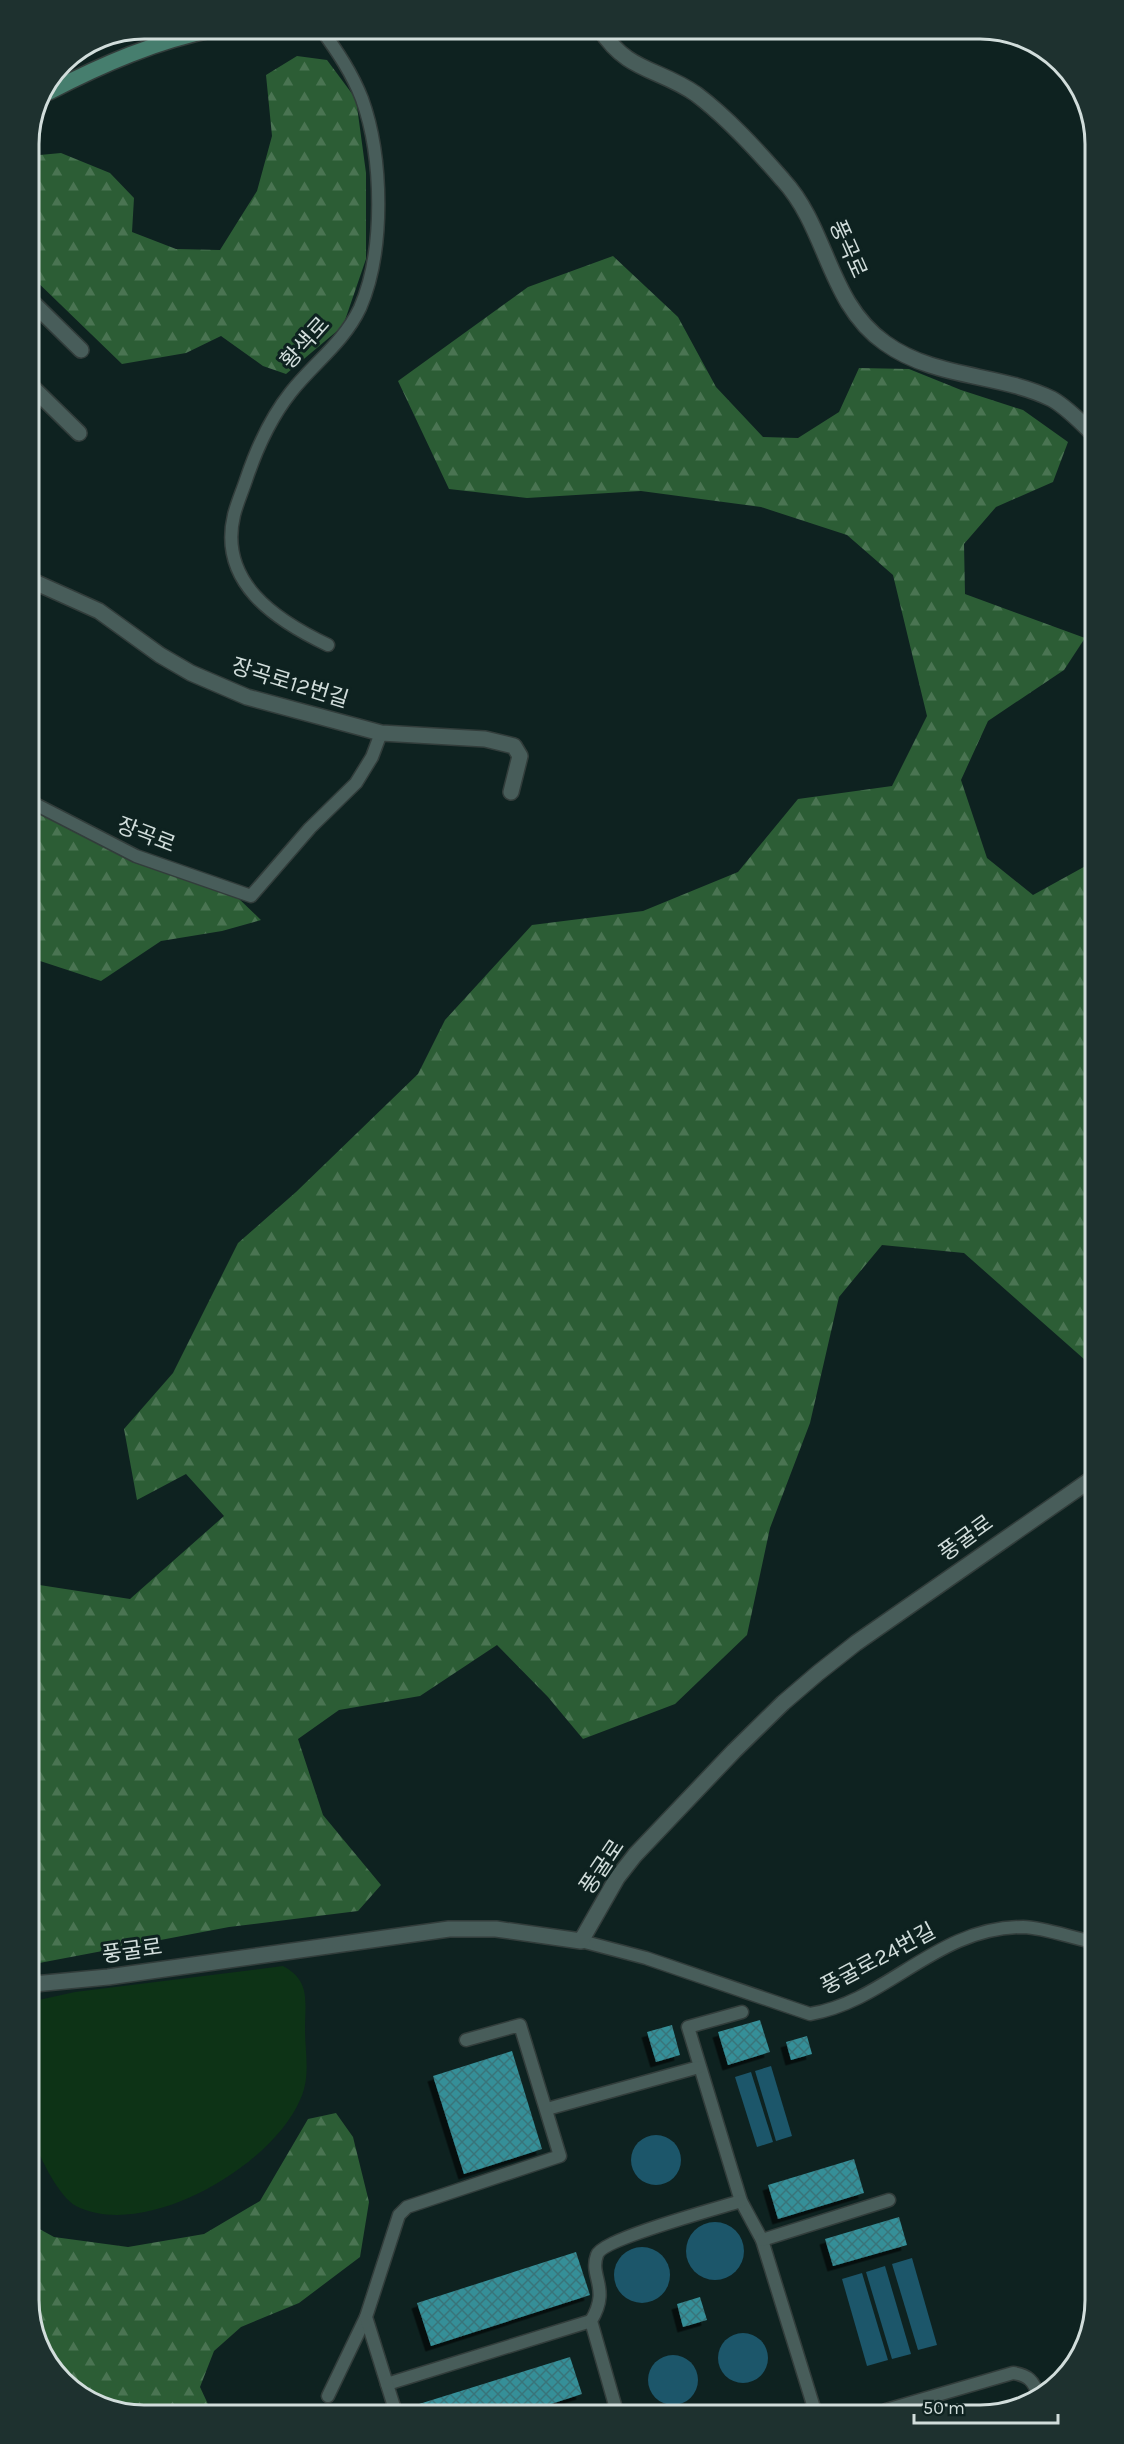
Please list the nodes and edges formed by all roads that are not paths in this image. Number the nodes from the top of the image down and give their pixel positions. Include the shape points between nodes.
1 (171, 39) edge
2 (328, 39) edge
3 (609, 39) edge
4 (55, 89) edge
5 (39, 309) edge
6 (81, 350) dead end
7 (39, 394) edge
8 (1085, 426) edge
9 (79, 433) dead end
10 (39, 584) edge
11 (328, 645) dead end
12 (381, 733) junction
13 (511, 792) dead end
14 (39, 805) edge
15 (1085, 1484) edge
16 (1085, 1940) edge
17 (581, 1941) junction
18 (39, 1984) edge
19 (742, 2012) dead end
20 (466, 2040) dead end
21 (699, 2067) junction
22 (547, 2109) junction
23 (889, 2200) dead end
24 (741, 2201) junction
25 (762, 2240) junction
26 (366, 2317) junction
27 (591, 2321) junction
28 (387, 2384) junction
29 (1036, 2389) edge
30 (328, 2396) dead end
31 (393, 2405) edge
32 (615, 2405) edge
33 (813, 2405) edge
34 (903, 2405) edge

1 - 4 street via 101,65
2 - 11 lane, 황색로 via 354,80 370,129 378,202 375,255 369,284 349,327 291,392 265,436 234,515 232,538 233,557 251,592 291,627
3 - 8 street, 풍곡로 via 624,57 681,85 707,103 786,182 812,222 836,282 866,329 886,345 939,369 1040,394
5 - 6 street
7 - 9 street
10 - 12 street, 장곡로12번길 via 99,611 160,655 223,687 273,705
12 - 13 street, 장곡로12번길 via 485,739 514,746 520,756
12 - 14 lane, 장곡로 via 356,783 310,828 251,896 136,856
15 - 17 street, 풍굴로 via 856,1643 783,1702 635,1855 617,1878
16 - 17 lane, 풍굴로24번길 via 1025,1927 982,1932 929,1955 831,2011 810,2014 646,1958
17 - 18 street, 풍굴로 via 496,1929 449,1929
19 - 21 lane via 688,2027
20 - 22 lane via 520,2025
21 - 22 lane
21 - 24 lane
22 - 26 lane via 560,2156 402,2211
23 - 25 lane
24 - 25 lane
24 - 27 lane via 619,2240 600,2250 596,2257 601,2301
25 - 33 lane
26 - 28 lane
26 - 30 lane
27 - 28 lane
27 - 32 lane
28 - 31 lane
29 - 34 lane via 1026,2375 1013,2373

